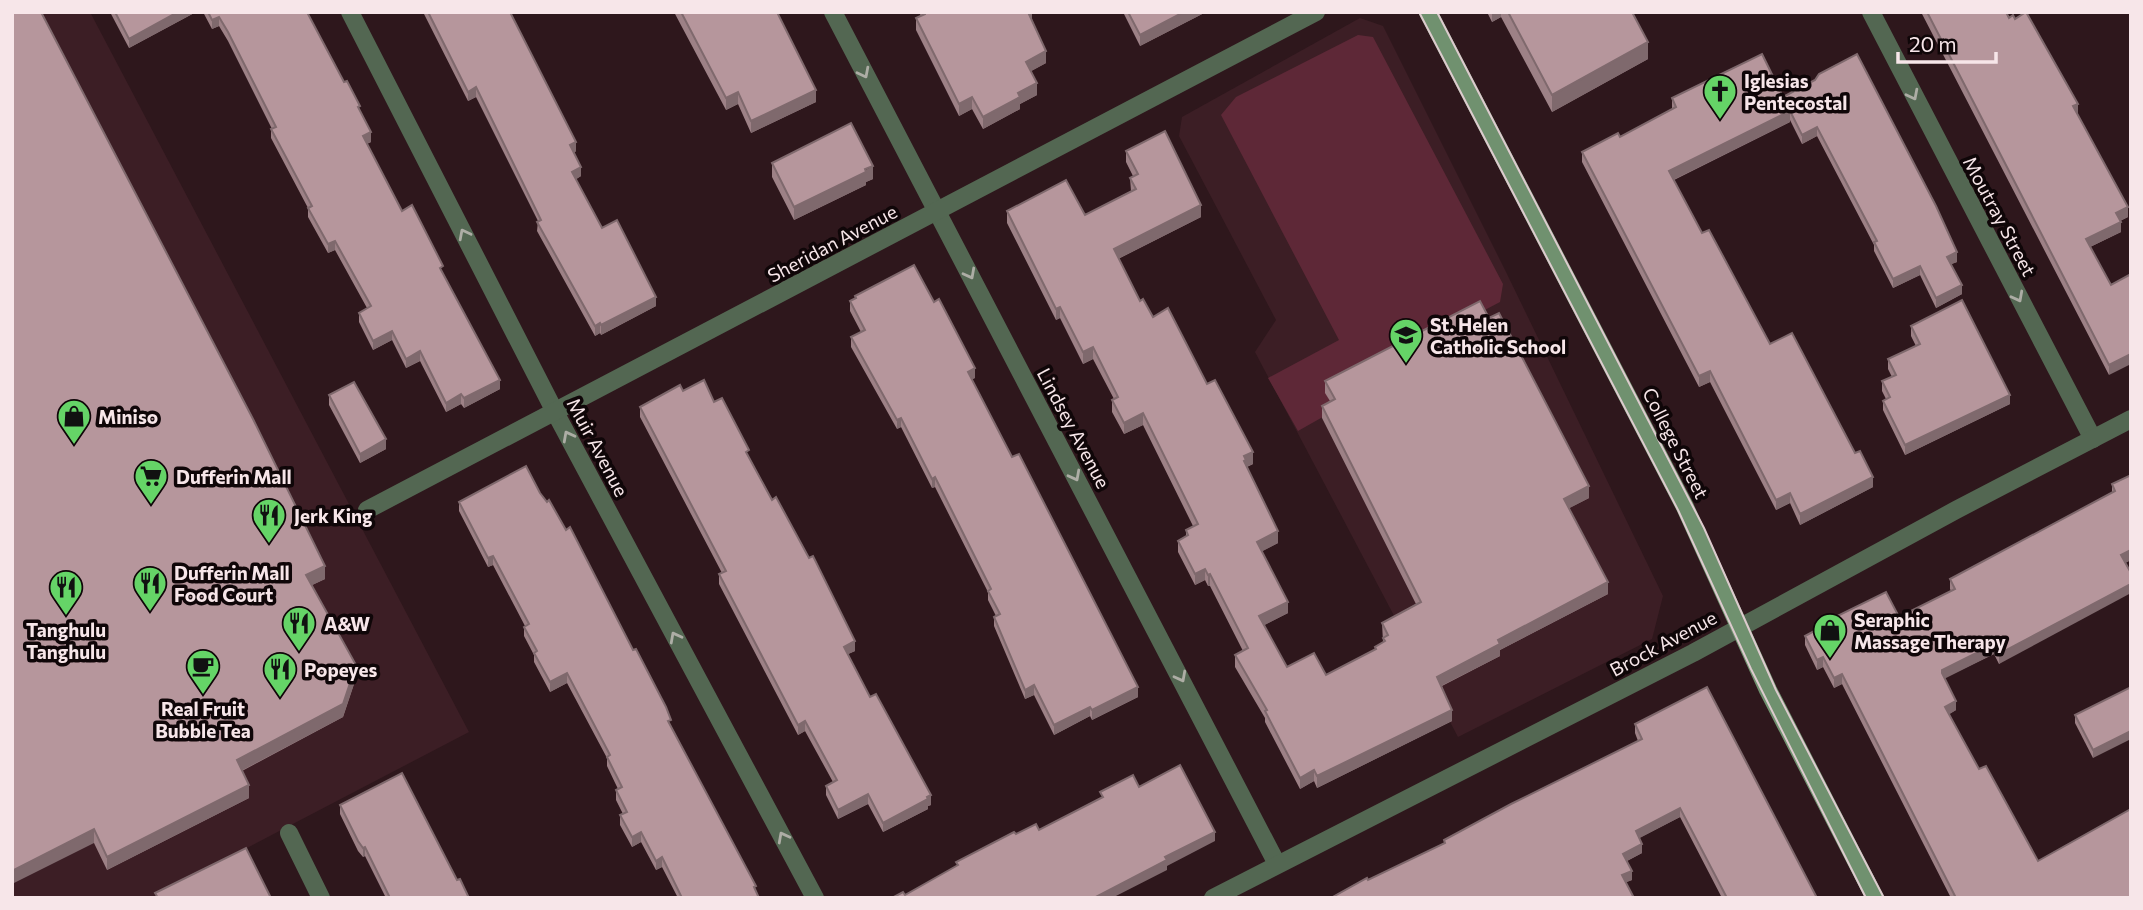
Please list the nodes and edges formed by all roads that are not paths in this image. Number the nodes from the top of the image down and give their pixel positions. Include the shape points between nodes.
1 (350, 12) edge
2 (833, 12) edge
3 (1316, 12) edge
4 (1428, 12) edge
5 (1871, 12) edge
6 (937, 212) junction
7 (555, 412) junction
8 (2131, 419) edge
9 (2093, 439) junction
10 (367, 510) dead end
11 (1740, 626) junction
12 (289, 833) dead end
13 (1276, 864) junction
14 (321, 898) edge
15 (815, 898) edge
16 (1213, 898) edge
17 (1875, 898) edge

7 -> 1 street, Muir Avenue
2 -> 6 street, Lindsey Avenue
3 - 6 street, Sheridan Avenue
4 - 11 main road, College Street via 1685,506
5 -> 9 street, Moutray Street
6 - 7 street, Sheridan Avenue
6 -> 13 street, Lindsey Avenue
7 - 10 street, Sheridan Avenue
15 -> 7 street, Muir Avenue
8 - 9 street, Brock Avenue
9 - 11 street, Brock Avenue
11 - 13 street, Brock Avenue
11 - 17 main road, College Street
12 - 14 street
13 - 16 street, Brock Avenue

